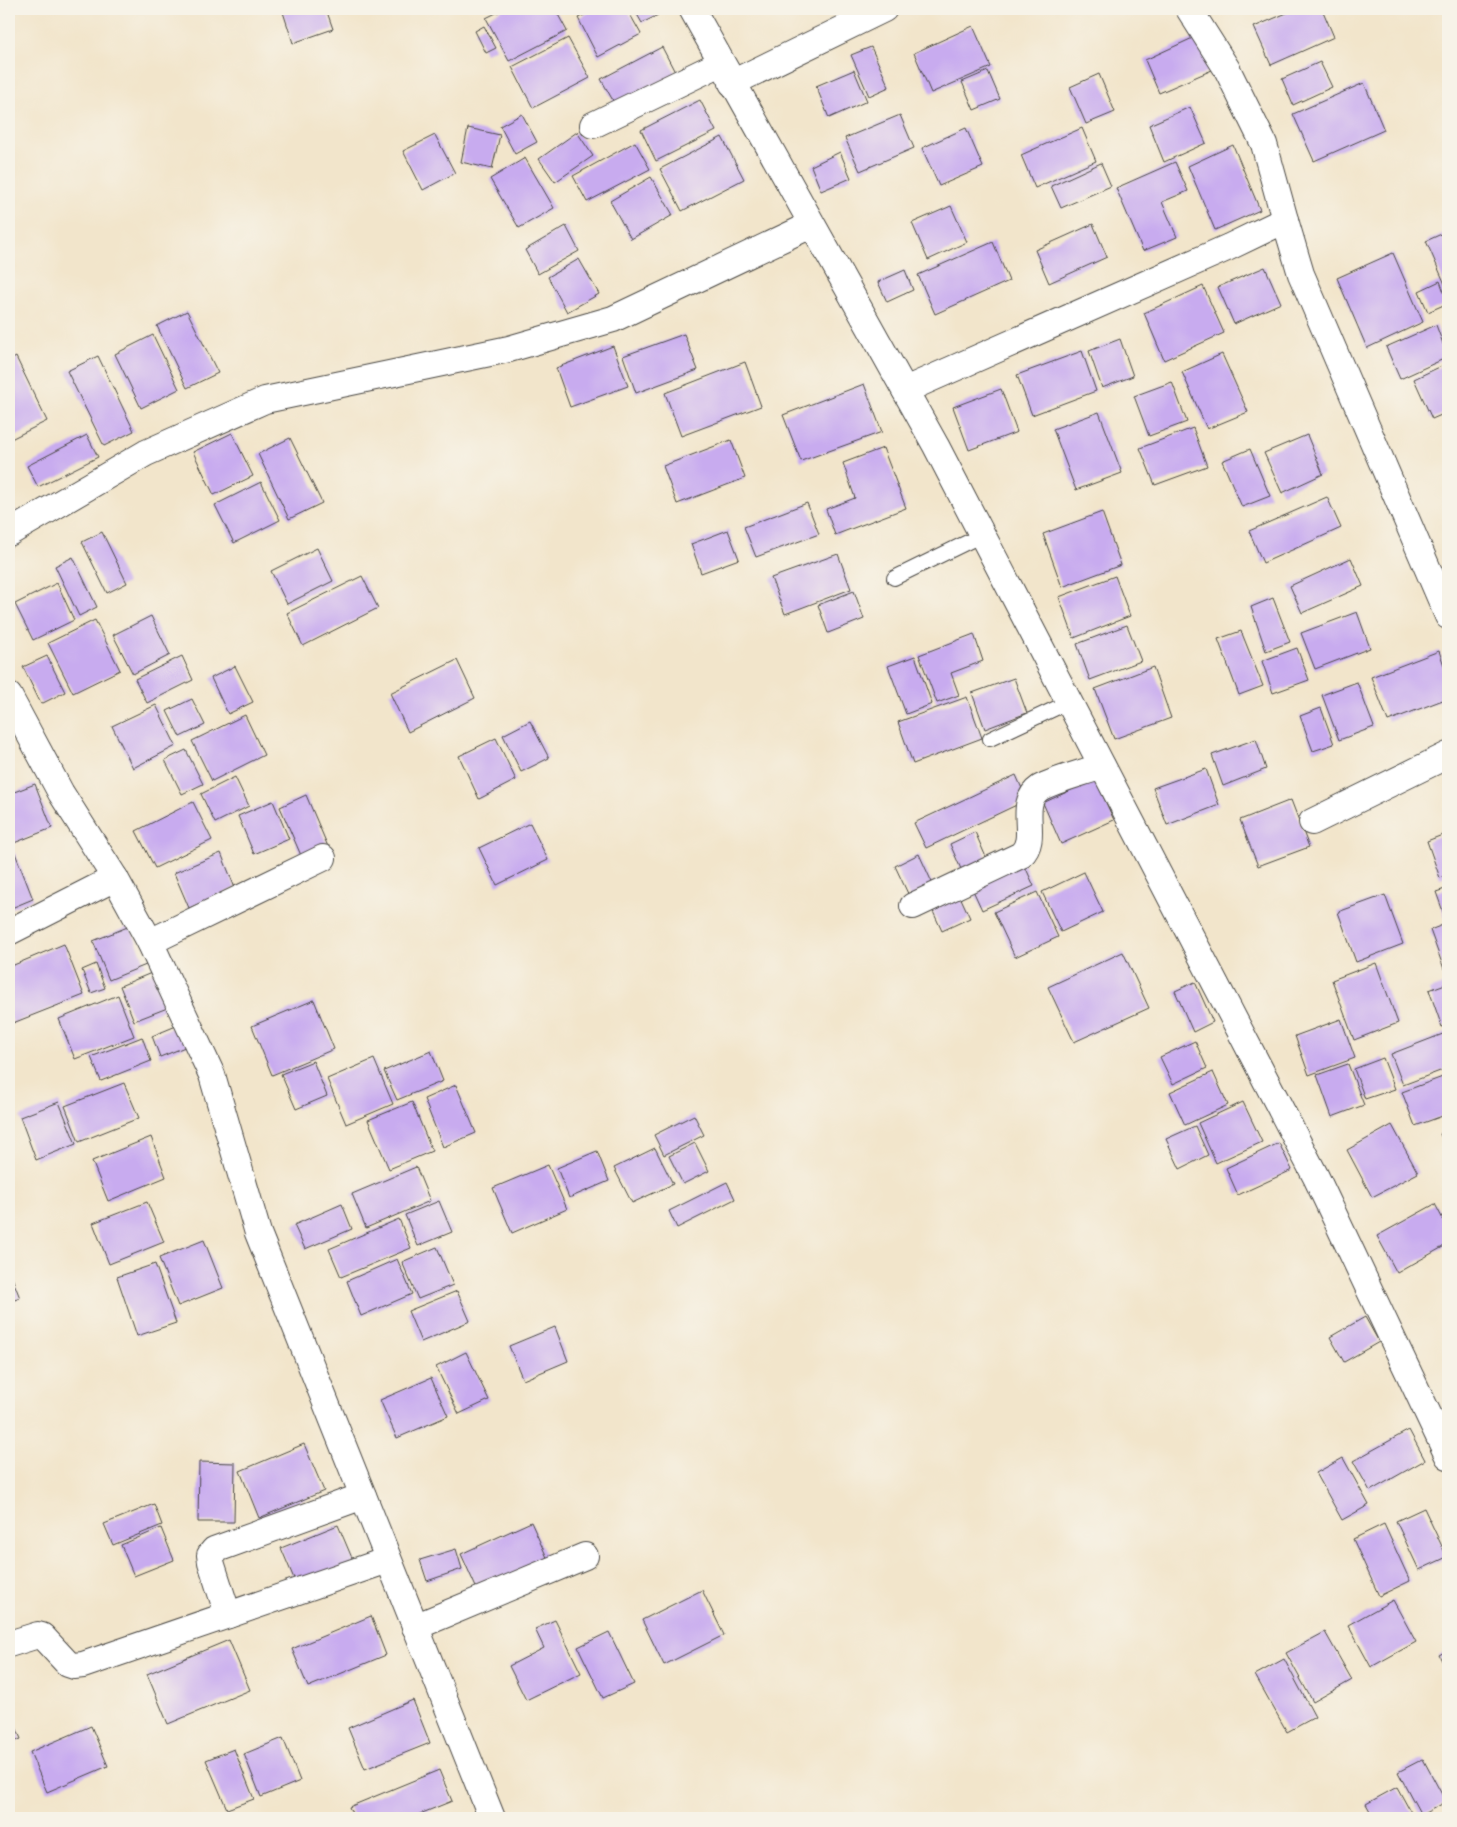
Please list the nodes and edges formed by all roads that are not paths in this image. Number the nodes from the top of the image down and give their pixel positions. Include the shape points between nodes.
1 (692, 9) edge
2 (884, 9) edge
3 (1190, 9) edge
4 (726, 73) junction
5 (593, 125) dead end
6 (1285, 220) junction
7 (811, 225) junction
8 (905, 390) junction
9 (9, 533) edge
10 (982, 535) junction
11 (894, 578) dead end
12 (1448, 616) edge
13 (9, 696) edge
14 (1069, 702) junction
15 (990, 739) dead end
16 (1448, 755) edge
17 (1102, 766) junction
18 (1312, 822) dead end
19 (323, 858) dead end
20 (115, 878) junction
21 (913, 906) dead end
22 (9, 932) edge
23 (150, 942) junction
24 (1448, 1456) edge
25 (363, 1496) junction
26 (585, 1556) dead end
27 (388, 1560) junction
28 (228, 1615) junction
29 (415, 1627) junction
30 (9, 1644) edge
31 (492, 1818) edge

1 - 4 street
2 - 4 street
3 - 6 street via 1227,69 1264,144
4 - 5 street
4 - 7 street
6 - 8 street
6 - 12 street via 1301,274
7 - 8 street
7 - 9 street via 613,319 509,349 265,400 146,453
8 - 10 street
10 - 11 lane
10 - 14 street
13 - 20 street via 61,793
14 - 15 lane
14 - 17 street
16 - 18 street
17 - 21 street via 1039,789 1028,808 1029,843 1021,855
17 - 24 street via 1316,1177
19 - 23 street
20 - 22 street
20 - 23 street
23 - 25 street via 212,1075 258,1233
25 - 27 street
25 - 28 street via 214,1550 210,1555 211,1562
26 - 29 street
27 - 28 street
27 - 29 street
28 - 30 street via 74,1666 68,1664 42,1636
29 - 31 street

